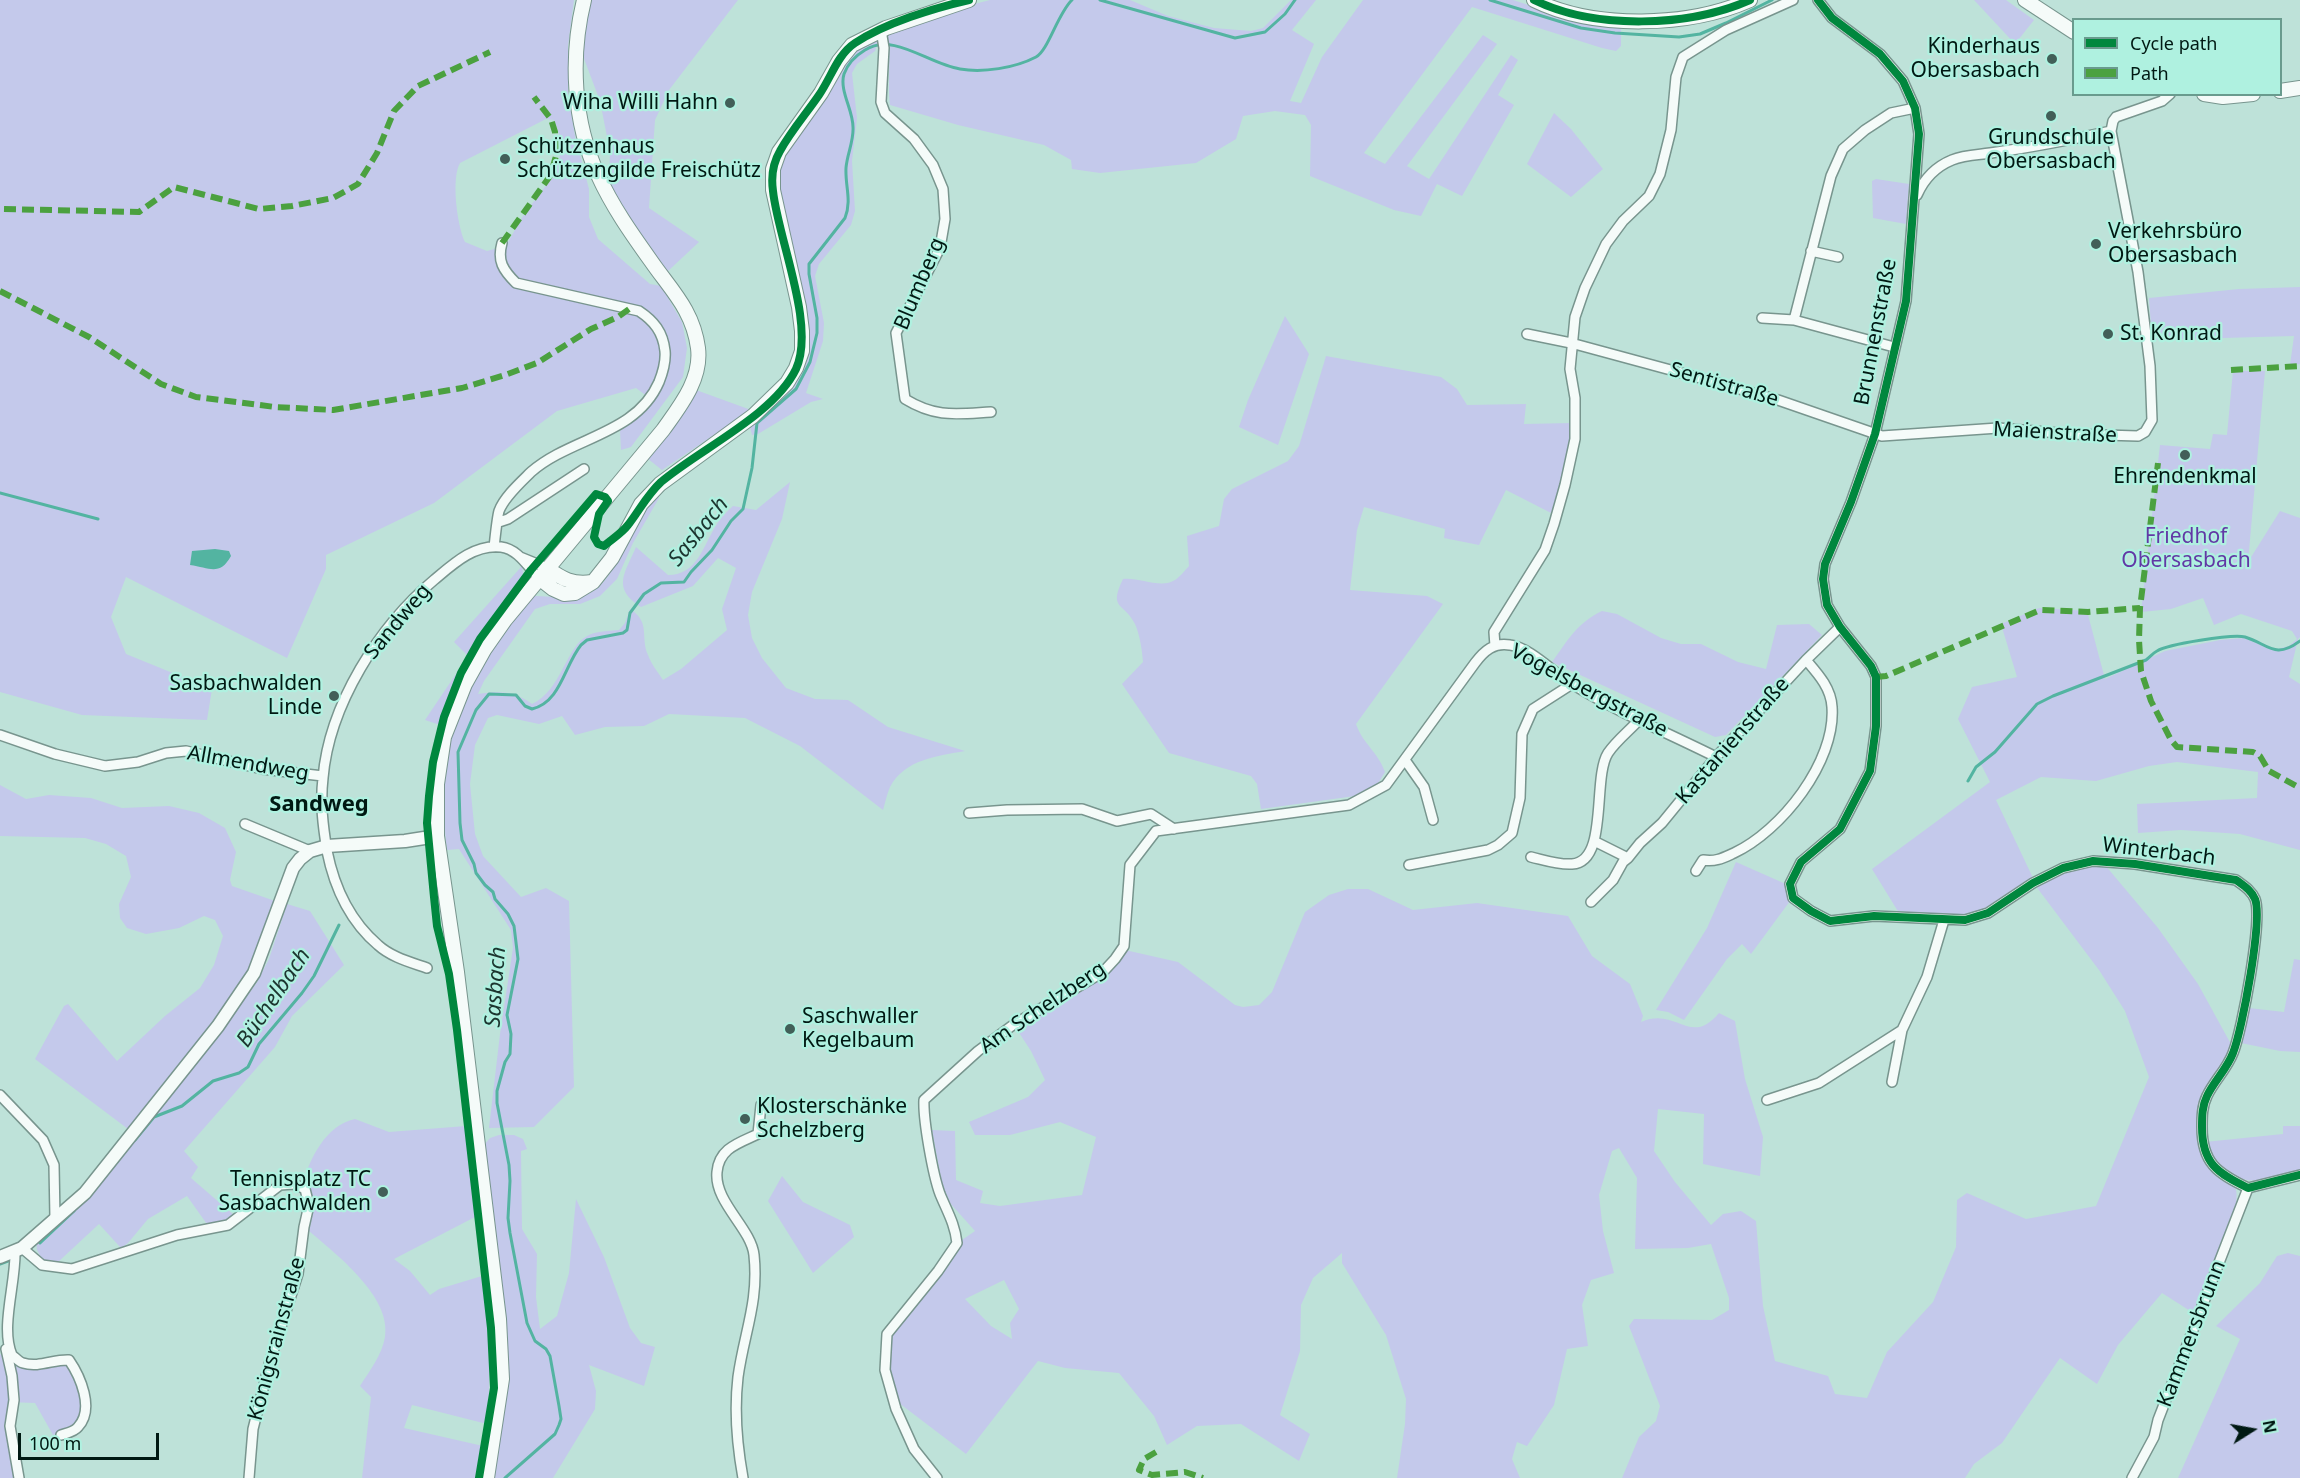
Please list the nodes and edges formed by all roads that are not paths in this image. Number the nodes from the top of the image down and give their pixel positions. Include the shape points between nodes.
1 (584, 0) edge
2 (969, 0) edge
3 (1534, 0) edge
4 (1750, 0) edge
5 (1793, 0) edge
6 (1818, 0) edge
7 (2025, 0) edge
8 (2072, 31) edge
9 (883, 39) junction
10 (2300, 88) edge
11 (2282, 91) edge
12 (2168, 96) edge
13 (2217, 96) edge
14 (2233, 96) edge
15 (1915, 108) junction
16 (2111, 131) junction
17 (1914, 201) junction
18 (502, 243) dead end
19 (1811, 250) junction
20 (1838, 258) dead end
21 (1762, 318) dead end
22 (1794, 320) junction
23 (1527, 334) dead end
24 (1571, 343) junction
25 (1894, 348) junction
26 (991, 412) dead end
27 (1875, 434) junction
28 (584, 469) dead end
29 (499, 522) junction
30 (494, 547) junction
31 (543, 573) junction
32 (1840, 627) junction
33 (1495, 646) junction
34 (1806, 660) junction
35 (1572, 684) junction
36 (1640, 719) junction
37 (0, 735) edge
38 (1716, 757) junction
39 (1405, 760) junction
40 (323, 776) junction
41 (969, 813) dead end
42 (1433, 819) dead end
43 (245, 824) dead end
44 (1173, 829) junction
45 (437, 836) junction
46 (1596, 842) junction
47 (327, 846) junction
48 (310, 851) junction
49 (1531, 857) dead end
50 (1628, 858) junction
51 (1409, 865) dead end
52 (1696, 871) dead end
53 (1591, 902) dead end
54 (1944, 920) junction
55 (1124, 946) joint
56 (427, 968) dead end
57 (1902, 1030) junction
58 (1892, 1082) dead end
59 (0, 1095) edge
60 (1767, 1100) dead end
61 (761, 1105) dead end
62 (2300, 1175) edge
63 (2247, 1188) junction
64 (55, 1218) junction
65 (19, 1250) junction
66 (0, 1257) edge
67 (5, 1347) junction
68 (61, 1435) dead end
69 (19, 1478) edge
70 (249, 1478) edge
71 (487, 1478) edge
72 (743, 1478) edge
73 (937, 1478) edge
74 (2132, 1478) edge

1 - 31 main road via 576,76 591,158 619,215 681,300 693,324 699,350 695,377 663,430
2 - 9 main road
3 - 4 main road via 1574,15 1659,20 1713,14
5 - 24 street via 1726,30 1683,57 1676,77 1671,130 1660,174 1648,196 1606,244 1585,288
6 - 15 street, Brunnenstraße via 1832,18 1880,54 1903,81
7 - 8 main road
9 - 26 street, Blumberg via 881,102 885,113 914,139 933,165 943,189 945,219 940,248 896,333 905,399 944,415
9 - 31 main road via 861,40 846,51 779,152 772,169 801,323 802,351 787,383 753,416 660,484 641,504 612,558 593,582 572,583
10 - 11 main road
12 - 16 street via 2116,117
13 - 14 main road
15 - 17 street, Brunnenstraße via 1919,134
15 - 19 street via 1892,113 1843,149 1831,176
16 - 17 street via 1951,160 1923,181
16 - 27 street, Maienstraße via 2143,306 2150,366 2150,427 2130,437 1998,428 1890,437
17 - 25 street, Brunnenstraße via 1906,301
18 - 29 street via 498,255 504,271 516,283 639,311 652,320 663,340 666,358 658,384 644,408 531,472 507,498 499,512
19 - 20 street
19 - 22 street
21 - 22 street
22 - 25 street
23 - 24 street, Sentistraße
24 - 27 street, Sentistraße via 1778,400
24 - 33 street via 1575,440 1565,485 1545,550 1494,632
25 - 27 street, Brunnenstraße
27 - 32 street, Brunnenstraße via 1825,564 1827,605
28 - 29 street
29 - 30 street
30 - 31 street via 503,547
30 - 40 street, Sandweg via 464,554 412,600 378,640 340,708
31 - 45 main road via 505,620 465,684 444,738 437,784
32 - 34 street, Kastanienstraße
32 - 54 street, Winterbach via 1876,677 1870,771 1839,829 1800,862 1790,884 1793,898 1830,921 1874,916
33 - 35 street, Vogelsbergstraße via 1510,645 1528,653
33 - 39 street, Vogelsbergstraße via 1475,663
34 - 38 street, Kastanienstraße
34 - 52 street via 1827,685 1832,706 1831,731 1817,766 1801,796 1753,844 1714,862 1703,860
35 - 36 street, Vogelsbergstraße
35 - 51 street via 1533,709 1522,734 1520,798 1512,832 1488,850
36 - 38 street, Vogelsbergstraße
36 - 46 street via 1607,754 1600,784
37 - 40 street, Allmendweg via 105,766 186,751 262,769
38 - 50 street, Kastanienstraße
39 - 42 street via 1424,787
39 - 44 street, Vogelsbergstraße via 1386,785 1349,805
40 - 47 street, Sandweg via 321,813
41 - 44 street via 1082,809 1117,821 1151,814
43 - 48 street
44 - 55 street, Vogelsbergstraße via 1156,831 1130,865
45 - 47 street
45 - 71 main road via 499,1319 502,1380
46 - 49 street via 1585,860 1574,864
46 - 50 street
47 - 48 street
47 - 56 street, Sandweg via 332,875 360,927 379,946
48 - 64 street via 294,868 246,988 85,1193
50 - 53 street, Kastanienstraße
54 - 57 street via 1927,977
54 - 63 street, Winterbach via 1988,914 2033,883 2063,868 2093,861 2236,880 2248,888 2256,901 2255,944 2241,1029 2233,1056 2207,1096 2202,1111 2204,1151 2210,1164
55 - 73 street, Am Schelzberg via 1103,972 1004,1031 924,1100 923,1114 939,1191 956,1227 957,1242 887,1334 885,1370 896,1409 914,1449
57 - 58 street
57 - 60 street via 1819,1083
59 - 64 street via 43,1140 54,1166
61 - 72 street via 758,1134 727,1148 716,1173 723,1198 754,1252 755,1298 736,1401
62 - 63 street
63 - 74 street, Kammersbrunn via 2154,1437
64 - 65 street
65 - 66 street
65 - 67 street via 2,1316
65 - 70 street, Königsrainstraße via 42,1265 72,1269 177,1235 228,1225 280,1185 294,1184 305,1189 309,1205 298,1274 253,1429
67 - 68 street via 21,1363 34,1365 60,1359 69,1360 75,1369 83,1385 85,1407 76,1430
67 - 69 street via 15,1400 10,1426

